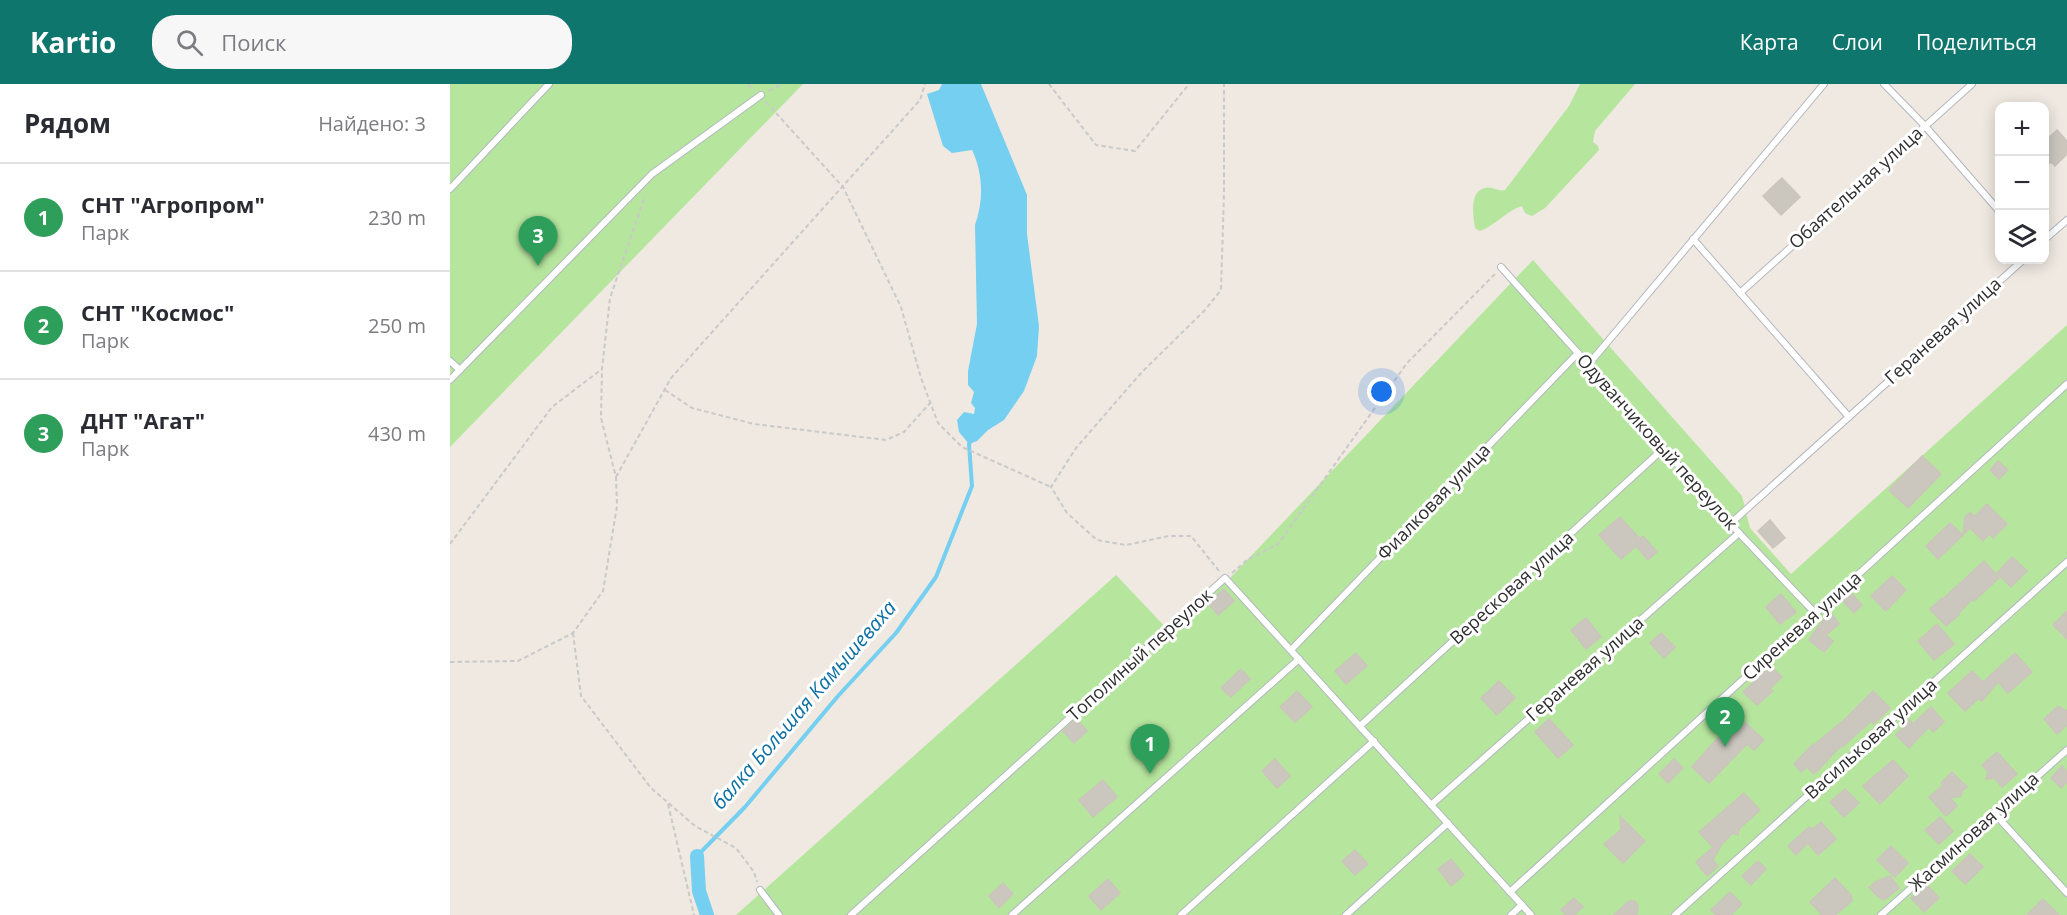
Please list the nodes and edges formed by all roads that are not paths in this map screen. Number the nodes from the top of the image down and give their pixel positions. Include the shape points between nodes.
1 (549, 84) edge
2 (1824, 84) edge
3 (1884, 84) edge
4 (1972, 84) edge
5 (760, 95) road end
6 (1925, 126) junction
7 (450, 189) edge
8 (1998, 210) edge
9 (2067, 220) edge
10 (2049, 236) edge
11 (1694, 239) junction
12 (2019, 264) edge
13 (1501, 267) road end
14 (1740, 292) junction
15 (1578, 353) junction
16 (450, 361) edge
17 (1588, 365) junction
18 (460, 370) junction
19 (450, 380) edge
20 (2067, 384) edge
21 (1849, 417) junction
22 (1663, 449) junction
23 (1730, 524) junction
24 (1738, 533) junction
25 (2067, 562) edge
26 (1816, 614) junction
27 (1291, 650) junction
28 (1299, 659) junction
29 (1360, 726) junction
30 (1374, 741) junction
31 (2067, 750) edge
32 (1431, 805) junction
33 (1995, 813) junction
34 (1448, 823) junction
35 (760, 890) road end
36 (1510, 892) junction
37 (2067, 893) edge
38 (1522, 905) junction
39 (779, 915) edge
40 (850, 915) edge
41 (1012, 915) edge
42 (1181, 915) edge
43 (1346, 915) edge
44 (1511, 915) edge
45 (1531, 915) edge
46 (1675, 915) edge
47 (1881, 915) edge

1 - 7 lane
2 - 11 lane
3 - 6 lane
4 - 6 lane, Обаятельная улица
5 - 18 lane via 652,174
6 - 8 lane
6 - 14 lane, Обаятельная улица
9 - 10 lane
11 - 14 lane
11 - 17 lane
12 - 21 lane, Гераневая улица
13 - 15 lane, Одуванчиковый переулок
14 - 21 lane
15 - 17 lane, Одуванчиковый переулок
15 - 27 lane, Фиалковая улица
16 - 18 lane
17 - 22 lane, Одуванчиковый переулок
18 - 19 lane
20 - 26 lane, Сиреневая улица
21 - 23 lane, Гераневая улица
22 - 23 lane, Одуванчиковый переулок
22 - 29 lane, Вересковая улица
23 - 24 lane, Одуванчиковый переулок
24 - 26 lane, Одуванчиковый переулок
24 - 32 lane, Гераневая улица
25 - 46 lane, Васильковая улица
26 - 36 lane, Сиреневая улица
27 - 28 lane, Тополиный переулок
27 - 40 lane, Тополиный переулок via 1225,578
28 - 29 lane, Тополиный переулок
28 - 41 lane
29 - 30 lane, Тополиный переулок
30 - 32 lane, Тополиный переулок
30 - 42 lane
31 - 33 lane, Жасминовая улица
32 - 34 lane, Тополиный переулок
33 - 37 lane
33 - 47 lane, Жасминовая улица
34 - 36 lane, Тополиный переулок
34 - 43 lane
35 - 39 lane
36 - 38 lane, Тополиный переулок
38 - 44 lane
38 - 45 lane, Тополиный переулок

